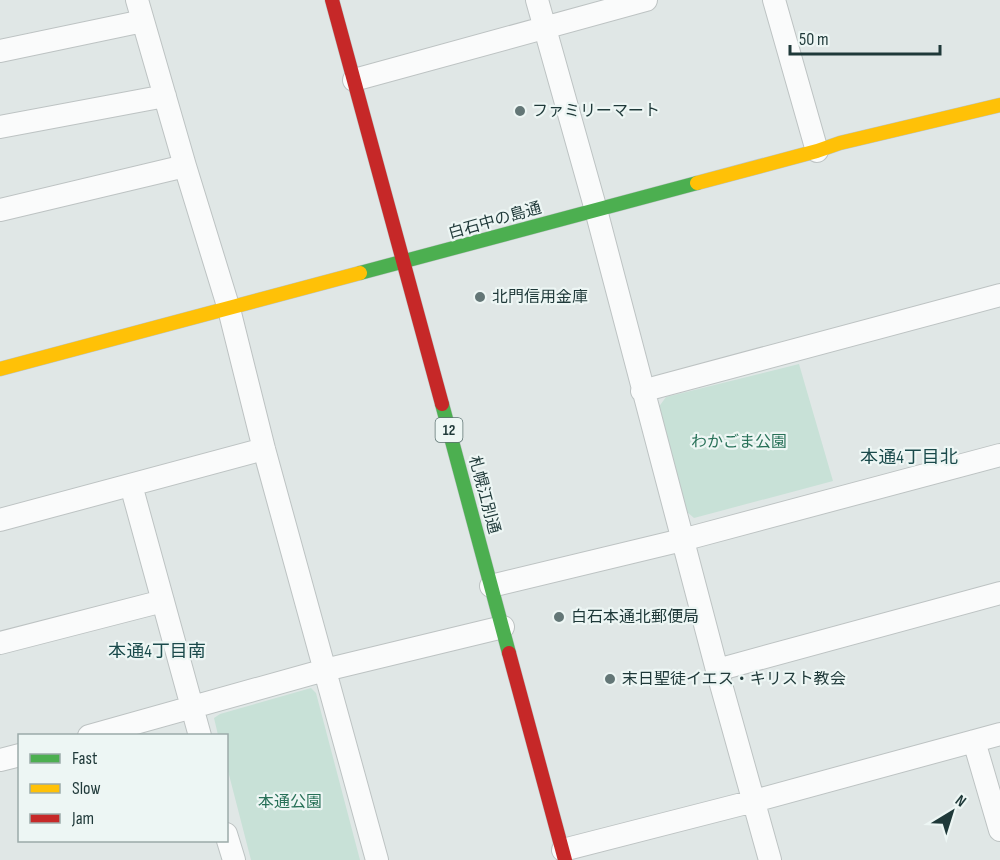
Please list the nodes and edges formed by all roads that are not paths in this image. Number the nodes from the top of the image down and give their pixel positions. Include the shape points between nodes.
1 (332, 0) edge
2 (537, 0) edge
3 (645, 0) edge
4 (774, 0) edge
5 (140, 10) edge
6 (544, 28) junction
7 (0, 51) edge
8 (354, 80) junction
9 (165, 96) junction
10 (1000, 105) edge
11 (0, 127) edge
12 (817, 151) junction
13 (185, 166) junction
14 (0, 210) edge
15 (596, 210) junction
16 (404, 263) junction
17 (1000, 295) edge
18 (230, 309) junction
19 (0, 369) edge
20 (642, 391) junction
21 (264, 449) junction
22 (1000, 455) edge
23 (131, 485) junction
24 (0, 520) edge
25 (682, 540) junction
26 (491, 586) junction
27 (1000, 593) edge
28 (163, 601) junction
29 (503, 627) junction
30 (0, 643) edge
31 (325, 670) junction
32 (717, 670) junction
33 (192, 707) junction
34 (93, 734) edge
35 (200, 734) edge
36 (1000, 734) edge
37 (974, 741) junction
38 (18, 756) edge
39 (0, 760) edge
40 (754, 801) junction
41 (1000, 830) edge
42 (227, 842) edge
43 (564, 855) edge
44 (229, 859) edge
45 (377, 860) edge
46 (770, 860) edge

1 - 8 main road, 札幌江別通 / 12
2 - 6 street
3 - 6 street
4 - 12 street
5 - 7 street
5 - 9 street
6 - 8 street
6 - 15 street
8 - 16 main road, 札幌江別通 / 12
9 - 11 street
9 - 13 street
10 - 12 main road, 白石中の島通
12 - 15 main road, 白石中の島通
13 - 14 street
13 - 18 street
15 - 16 main road, 白石中の島通
15 - 20 street
16 - 18 main road, 白石中の島通
16 - 26 main road, 札幌江別通 / 12
17 - 20 street
18 - 19 main road, 白石中の島通
18 - 21 street
20 - 25 street
21 - 23 street
21 - 31 street
22 - 25 street
23 - 24 street
23 - 28 street
25 - 26 street
25 - 32 street
26 - 29 main road, 札幌江別通 / 12
27 - 32 street
28 - 30 street
28 - 33 street
29 - 31 street
29 - 43 main road, 札幌江別通 / 12
31 - 33 street
31 - 45 street
32 - 40 street
33 - 34 street
33 - 35 street
36 - 37 street
37 - 40 street
37 - 41 street
38 - 39 street
40 - 43 street
40 - 46 street
42 - 44 street

